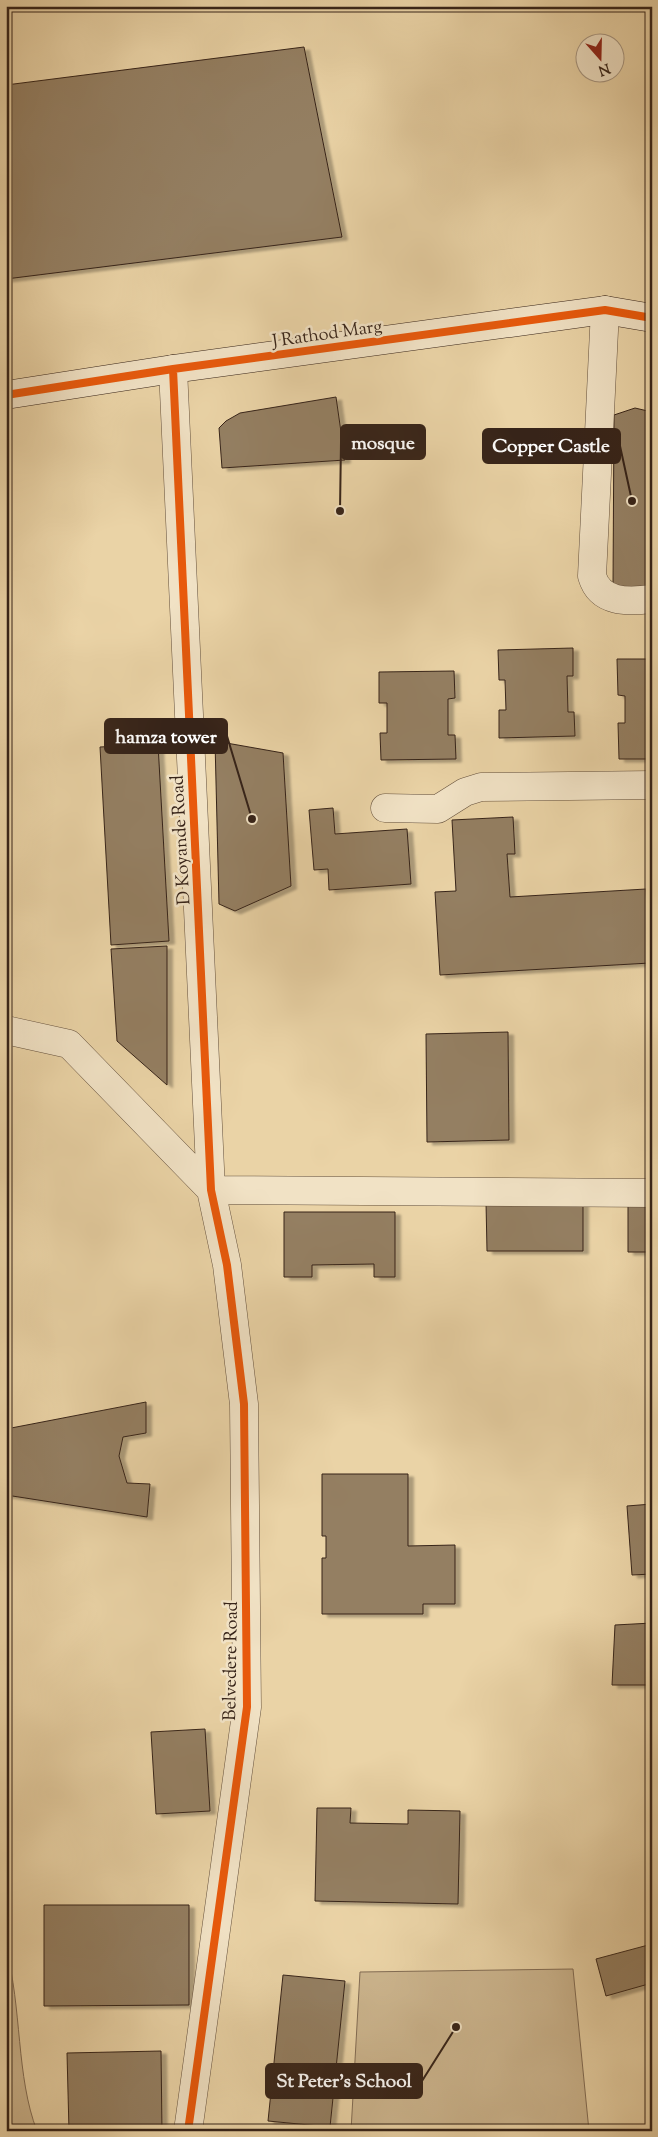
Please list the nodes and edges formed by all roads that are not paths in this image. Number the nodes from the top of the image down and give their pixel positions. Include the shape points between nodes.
1 (606, 310) junction
2 (652, 318) edge
3 (173, 369) junction
4 (6, 395) edge
5 (652, 599) edge
6 (652, 785) edge
7 (385, 808) dead end
8 (6, 1030) edge
9 (211, 1190) junction
10 (652, 1193) edge
11 (188, 2131) edge

1 - 2 street, J Rathod Marg
1 - 3 street, J Rathod Marg
1 - 5 street via 592,576 603,595 613,599
3 - 4 street, J Rathod Marg
3 - 9 street, D Koyande Road
6 - 7 street via 482,787 465,792 438,809
8 - 9 street via 69,1044
9 - 10 street
9 - 11 street, Belvedere Road via 227,1265 244,1404 247,1707

